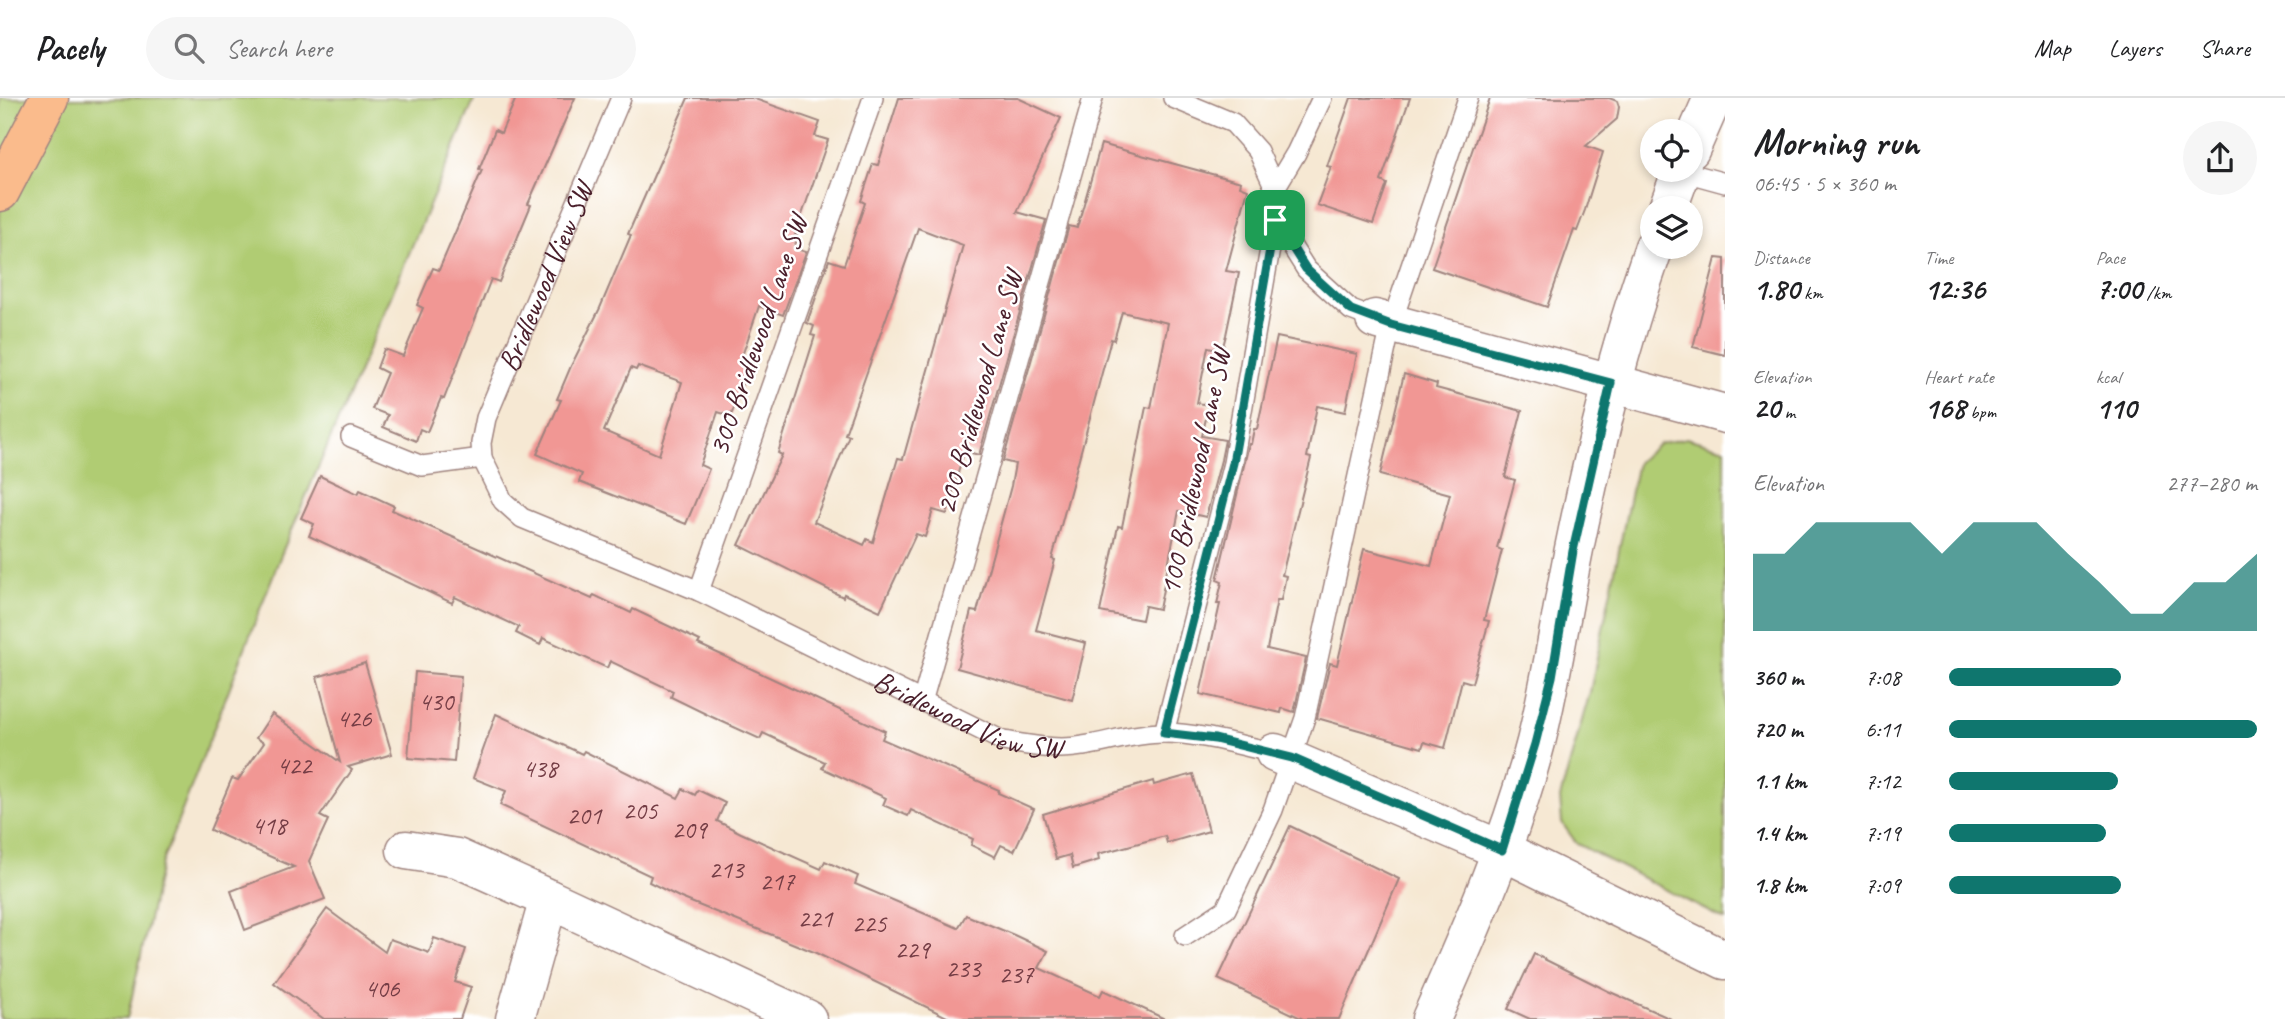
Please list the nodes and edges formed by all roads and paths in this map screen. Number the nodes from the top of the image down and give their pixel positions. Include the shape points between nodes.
1 (48, 98) edge
2 (621, 98) edge
3 (873, 98) edge
4 (1093, 98) edge
5 (1173, 98) edge
6 (1322, 98) edge
7 (1468, 98) edge
8 (1713, 98) edge
9 (1703, 122) edge
10 (1703, 173) edge
11 (1725, 183) edge
12 (1275, 188) junction
13 (0, 192) edge
14 (1275, 220) junction
15 (1650, 259) edge
16 (1383, 322) junction
17 (1611, 383) junction
18 (1725, 414) edge
19 (351, 437) dead end
20 (482, 458) junction
21 (699, 592) junction
22 (922, 702) junction
23 (1164, 733) junction
24 (1283, 756) junction
25 (406, 850) dead end
26 (1502, 850) junction
27 (549, 899) junction
28 (1185, 936) dead end
29 (1725, 960) edge
30 (516, 1019) edge
31 (807, 1019) edge
32 (1431, 1019) edge

1 - 13 highway
2 - 20 lane, Bridlewood View SW via 486,418
3 - 21 lane, 300 Bridlewood Lane SW
4 - 22 lane, 200 Bridlewood Lane SW
5 - 12 lane via 1233,122 1258,150
6 - 12 lane
7 - 16 lane
8 - 9 street
10 - 11 lane
12 - 14 lane
14 - 16 lane via 1306,269 1351,310
14 - 23 lane, 100 Bridlewood Lane SW via 1233,463
15 - 17 street
16 - 17 street
16 - 24 lane via 1305,718
17 - 18 street
17 - 26 street via 1573,551 1552,677
19 - 20 lane via 422,466
20 - 21 lane, Bridlewood View SW via 503,500 522,518
21 - 22 lane, Bridlewood View SW
22 - 23 lane, Bridlewood View SW via 1003,741 1049,748
23 - 24 lane, Bridlewood View SW via 1215,739
24 - 26 street, Bridlewood View SW
24 - 28 lane via 1273,810 1226,909
25 - 27 street via 457,858
26 - 29 street, Bridlewood View SW
26 - 32 street
27 - 30 street
27 - 31 street

